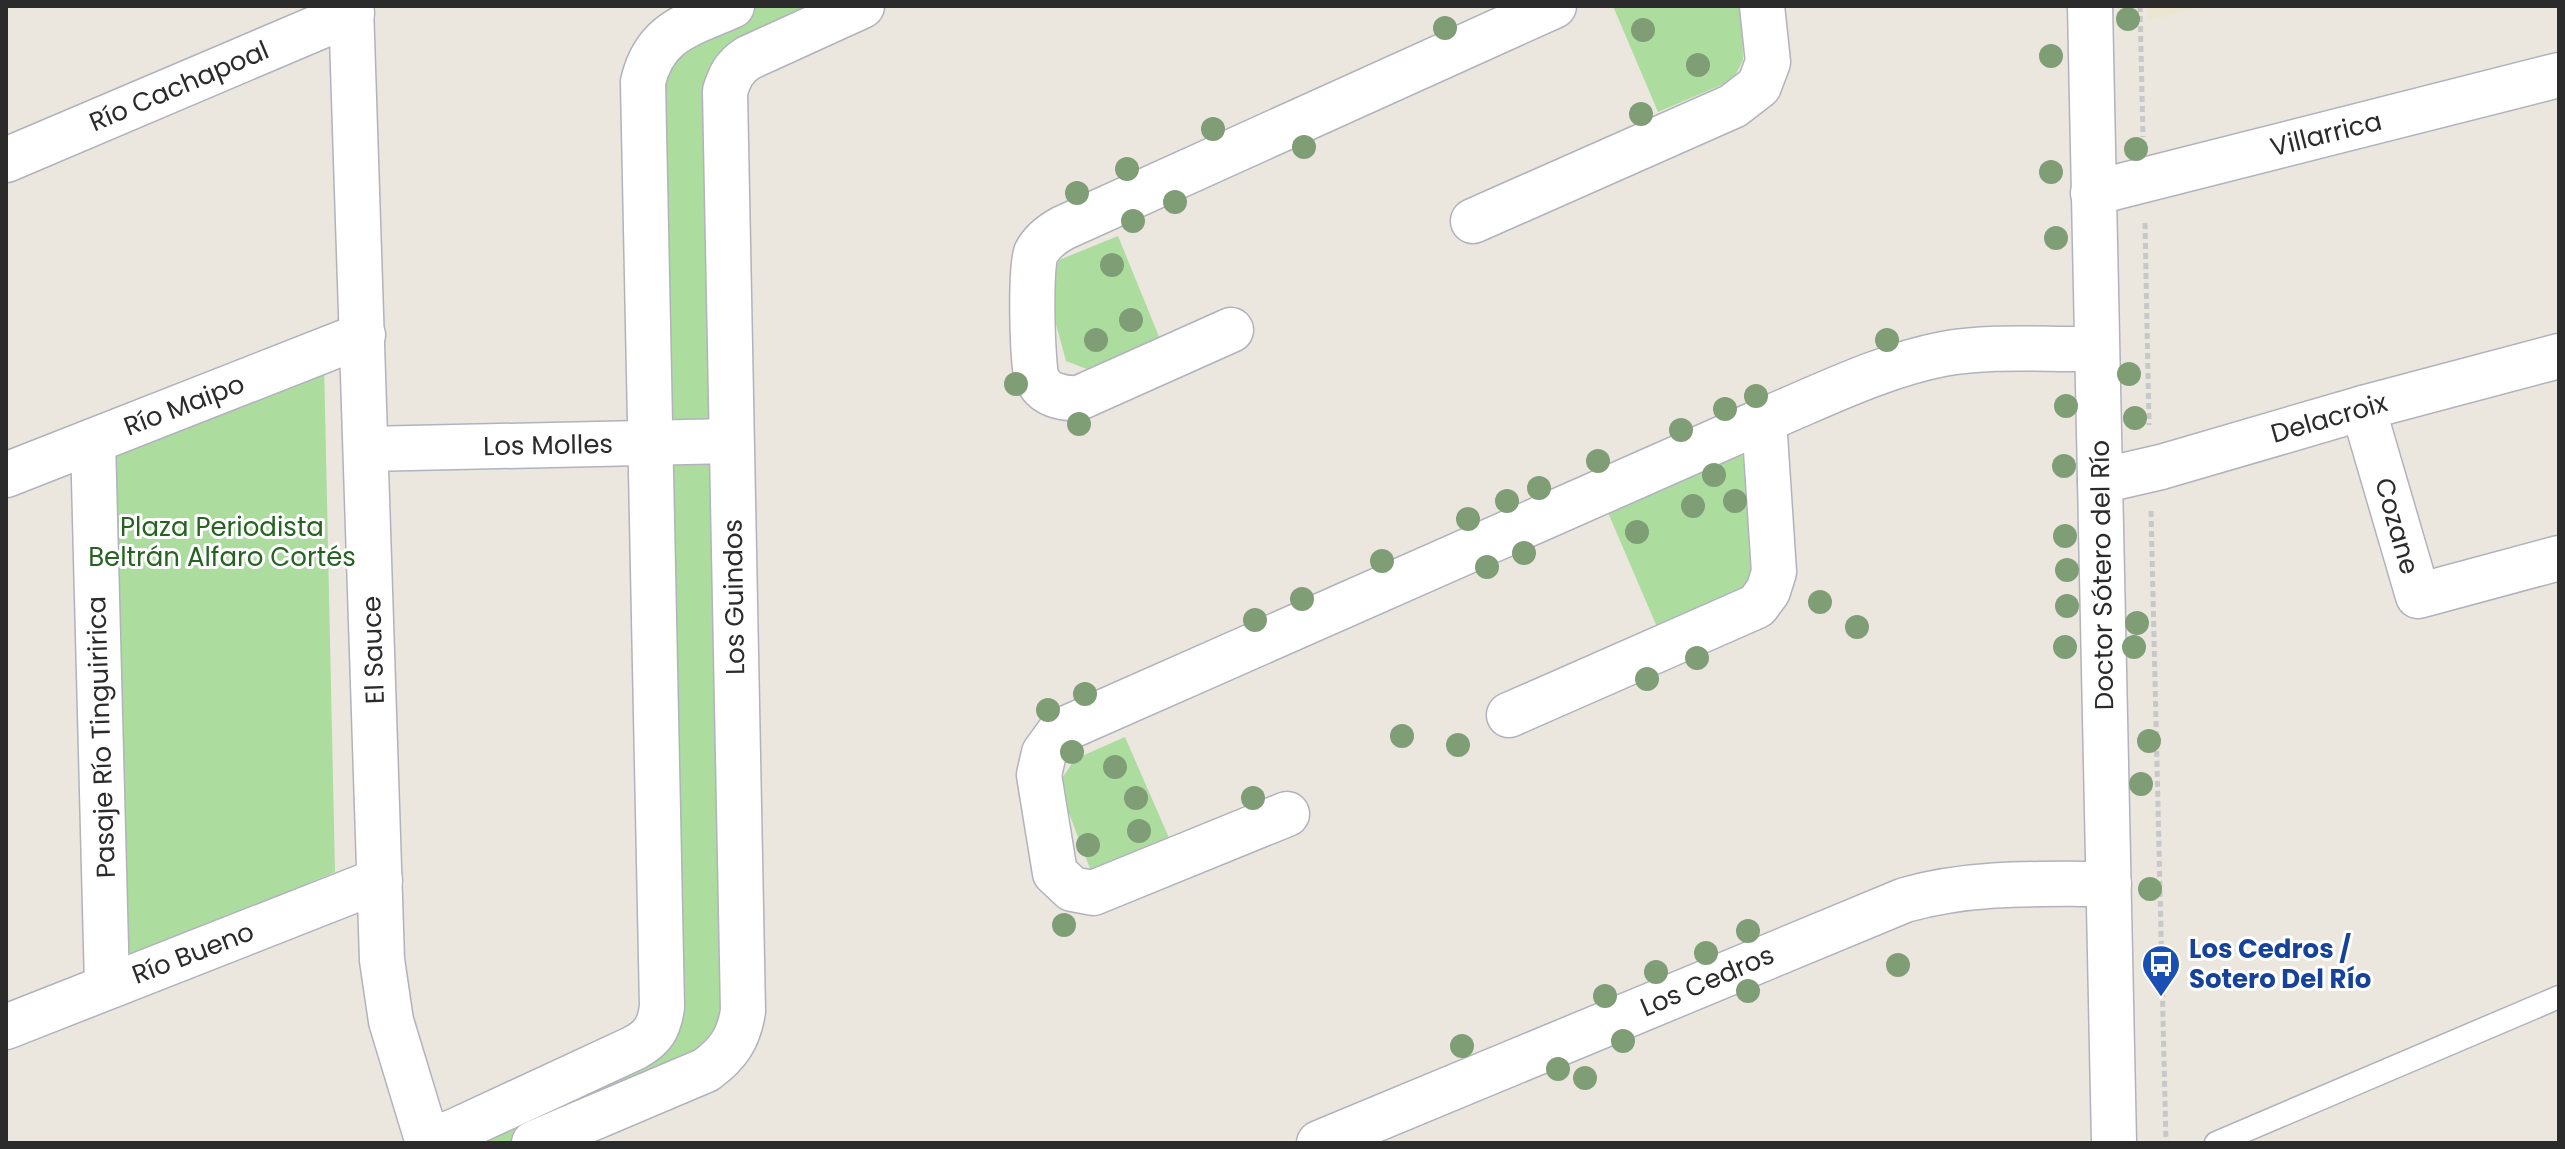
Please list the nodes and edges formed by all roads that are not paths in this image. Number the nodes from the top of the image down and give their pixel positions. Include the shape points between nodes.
1 (732, 6) edge
2 (862, 6) edge
3 (1554, 6) edge
4 (1762, 6) edge
5 (2090, 6) edge
6 (352, 9) edge
7 (2559, 75) edge
8 (6, 160) edge
9 (2093, 193) junction
10 (1473, 221) dead end
11 (1231, 330) dead end
12 (363, 335) junction
13 (2096, 349) junction
14 (2559, 356) edge
15 (2363, 408) junction
16 (1764, 420) junction
17 (93, 441) junction
18 (731, 441) junction
19 (650, 443) junction
20 (366, 449) junction
21 (6, 475) edge
22 (2100, 481) junction
23 (2559, 558) edge
24 (1509, 715) dead end
25 (1287, 814) dead end
26 (380, 880) junction
27 (2109, 884) junction
28 (107, 986) junction
29 (2559, 997) edge
30 (6, 1027) edge
31 (428, 1142) edge
32 (534, 1143) edge
33 (1319, 1143) edge
34 (2114, 1143) edge
35 (2216, 1143) edge

1 - 19 street via 662,41 643,82
2 - 18 street, Los Guindos via 748,58 729,76 725,91
3 - 11 street via 1063,228 1036,252 1031,275 1036,377 1052,394 1079,398
4 - 10 street via 1768,62 1759,86 1733,106
5 - 9 street, Doctor Sótero del Río
6 - 8 street, Río Cachapoal
6 - 12 street, El Sauce
7 - 9 street, Villarrica
9 - 13 street, Doctor Sótero del Río
12 - 17 street, Río Maipo
12 - 20 street, El Sauce
13 - 16 street via 1974,352 1914,360
13 - 22 street, Doctor Sótero del Río
14 - 15 street, Delacroix
15 - 22 street, Delacroix
15 - 23 street, Cozane via 2418,596
16 - 24 street via 1774,572 1757,606
16 - 25 street via 1060,731 1044,753 1039,775 1055,873 1072,889 1093,893
17 - 21 street, Río Maipo
17 - 28 street, Pasaje Río Tinguiririca
18 - 19 street, Los Molles
18 - 32 street, Los Guindos via 740,1027 734,1043 706,1070
19 - 20 street, Los Molles
19 - 31 street via 659,1026 634,1048
20 - 26 street, El Sauce
22 - 27 street, Doctor Sótero del Río
26 - 28 street, Río Bueno
26 - 31 street, El Sauce via 382,960 391,1021
27 - 33 street, Los Cedros via 1971,886 1905,900
27 - 34 street, Doctor Sótero del Río
28 - 30 street, Río Bueno
29 - 35 lane

